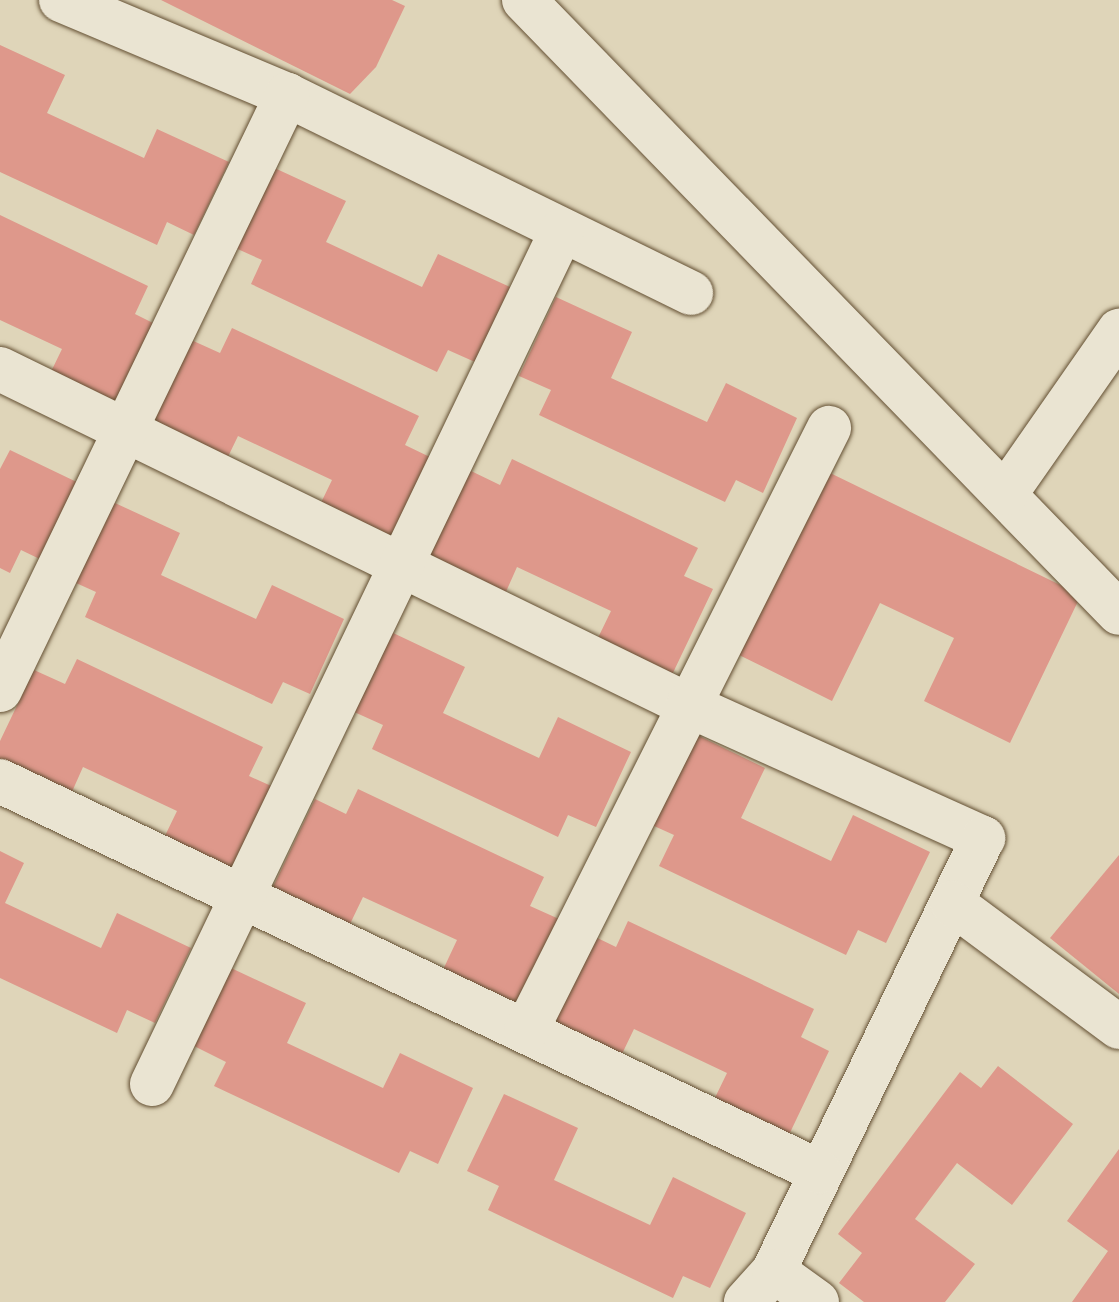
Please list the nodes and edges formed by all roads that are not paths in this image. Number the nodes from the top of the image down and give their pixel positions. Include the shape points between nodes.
1 (61, 0) edge
2 (524, 0) edge
3 (287, 95) junction
4 (562, 230) junction
5 (691, 293) dead end
6 (1119, 331) edge
7 (0, 369) edge
8 (829, 428) dead end
9 (125, 433) junction
10 (1006, 493) junction
11 (403, 569) junction
12 (1119, 613) edge
13 (0, 690) edge
14 (688, 705) junction
15 (0, 781) edge
16 (242, 899) junction
17 (952, 903) junction
18 (1119, 1027) edge
19 (526, 1031) junction
20 (152, 1084) dead end
21 (820, 1172) junction
22 (760, 1286) edge
23 (817, 1302) edge

1 - 3 street
2 - 10 street
3 - 4 street
3 - 9 street
4 - 5 street
4 - 11 street
6 - 10 street
7 - 9 street
8 - 14 street
9 - 11 street
9 - 13 street
10 - 12 street
11 - 14 street
11 - 16 street
14 - 17 street via 983,838
14 - 19 street
15 - 16 street
16 - 19 street
16 - 20 street
17 - 18 street
17 - 21 street
19 - 21 street
21 - 22 street
22 - 23 street

